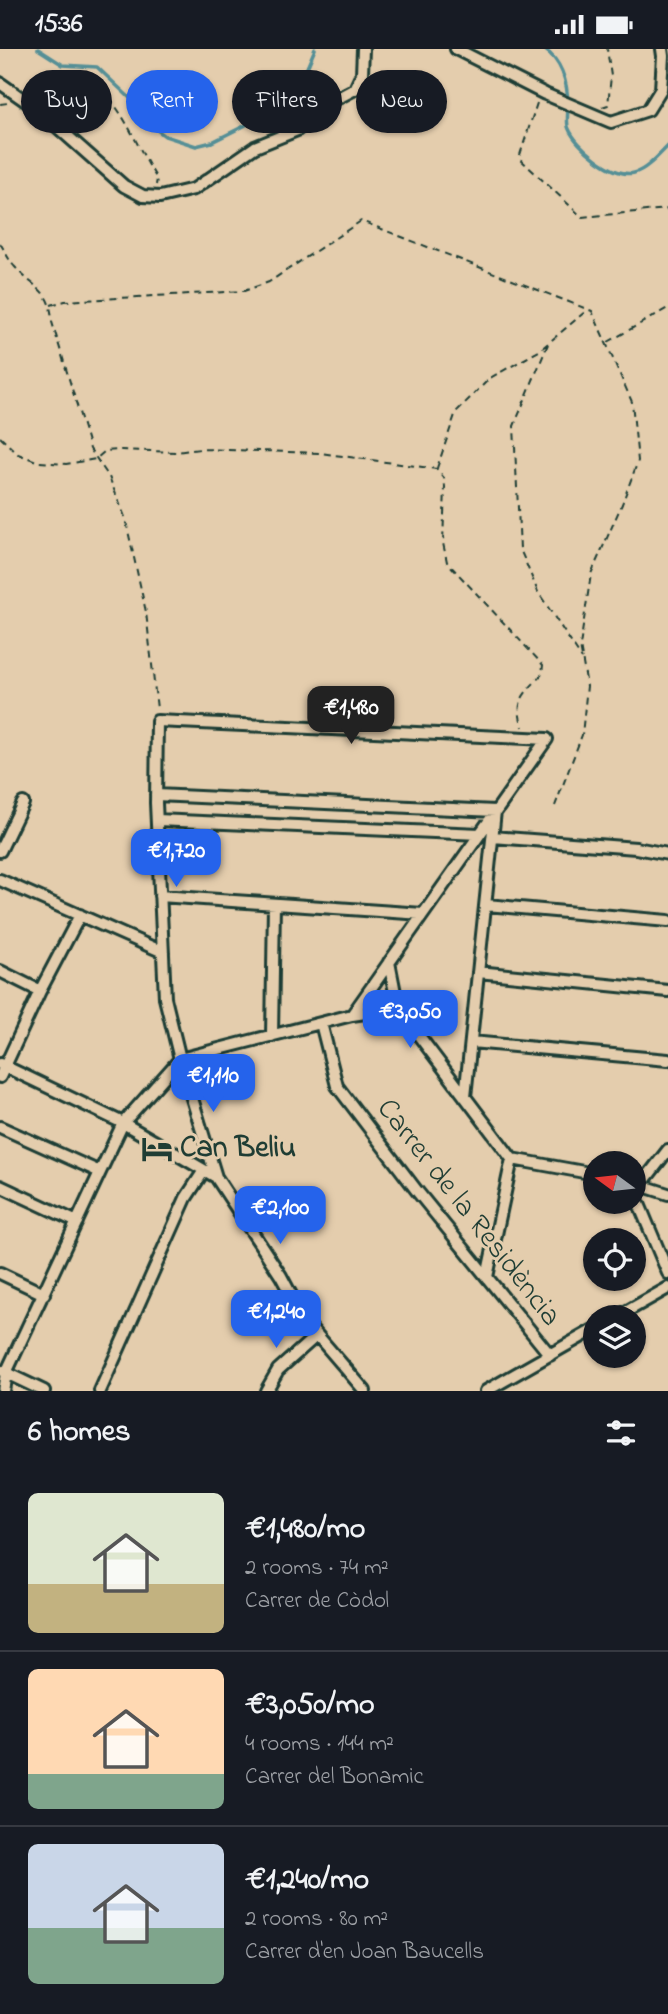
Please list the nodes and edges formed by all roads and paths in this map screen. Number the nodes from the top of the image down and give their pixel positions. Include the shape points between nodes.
1 (363, 49) edge
2 (456, 49) edge
3 (607, 49) edge
4 (662, 49) edge
5 (0, 83) edge
6 (543, 93) junction
7 (112, 101) edge
8 (584, 110) junction
9 (156, 197) junction
10 (668, 209) edge
11 (0, 243) edge
12 (51, 305) junction
13 (668, 307) edge
14 (588, 309) junction
15 (606, 343) junction
16 (548, 344) junction
17 (0, 437) edge
18 (96, 459) junction
19 (437, 469) junction
20 (583, 660) junction
21 (158, 721) junction
22 (527, 738) junction
23 (156, 795) junction
24 (23, 803) dead end
25 (555, 806) dead end
26 (495, 811) junction
27 (157, 820) junction
28 (480, 834) junction
29 (493, 837) junction
30 (0, 851) edge
31 (668, 854) edge
32 (0, 880) edge
33 (160, 896) junction
34 (274, 904) junction
35 (486, 905) junction
36 (423, 914) junction
37 (80, 915) junction
38 (668, 921) edge
39 (163, 952) junction
40 (389, 962) junction
41 (0, 971) edge
42 (478, 972) junction
43 (40, 991) junction
44 (668, 991) edge
45 (398, 1008) junction
46 (352, 1015) junction
47 (321, 1023) junction
48 (272, 1036) junction
49 (471, 1042) junction
50 (180, 1059) junction
51 (668, 1060) edge
52 (2, 1070) edge
53 (466, 1097) junction
54 (123, 1123) junction
55 (0, 1127) edge
56 (667, 1152) edge
57 (512, 1159) junction
58 (100, 1172) junction
59 (203, 1172) junction
60 (583, 1172) edge
61 (646, 1176) edge
62 (216, 1177) junction
63 (0, 1186) edge
64 (646, 1189) edge
65 (668, 1194) edge
66 (646, 1214) edge
67 (77, 1222) junction
68 (0, 1273) edge
69 (668, 1273) edge
70 (487, 1277) junction
71 (668, 1288) edge
72 (44, 1294) junction
73 (638, 1305) edge
74 (317, 1335) junction
75 (583, 1336) edge
76 (550, 1355) junction
77 (3, 1372) edge
78 (3, 1391) edge
79 (44, 1391) edge
80 (100, 1391) edge
81 (266, 1391) edge
82 (365, 1391) edge
83 (486, 1391) edge

1 - 9 street via 362,74 355,89 297,130 255,147 194,189
2 - 6 street
3 - 8 path via 611,76 608,105
4 - 8 street via 661,89 648,110 611,122
5 - 9 street via 37,109 124,187
6 - 8 street
6 - 10 path via 519,158 582,217
7 - 9 path via 157,180
11 - 12 path via 14,267
12 - 14 path via 244,291 269,282 361,221
12 - 18 path via 52,321
13 - 15 path
14 - 15 path
14 - 16 path
15 - 20 path via 632,402 638,461 591,573 580,646
16 - 19 path via 490,378 456,412
16 - 20 path via 514,426 520,548 538,592
17 - 18 path via 18,454 39,462
18 - 19 path via 104,451 200,449 320,453
18 - 21 path via 109,477 125,517 137,567
19 - 22 path via 445,487 447,562 543,665 542,674 520,700
20 - 25 path via 587,686 582,735
21 - 22 street
21 - 23 street
22 - 26 street via 547,739
23 - 26 street
23 - 27 street
24 - 30 street
26 - 28 street
26 - 29 street
27 - 28 street
27 - 33 street
28 - 36 street
29 - 31 street
29 - 35 street
32 - 37 street
33 - 34 street
33 - 39 street
34 - 36 street
34 - 48 street
35 - 38 street
35 - 42 street
36 - 40 street
37 - 39 street
37 - 43 street
39 - 50 street via 165,998
40 - 45 street
40 - 46 street
41 - 43 street
42 - 44 street
42 - 49 street
43 - 52 street
45 - 46 street
45 - 53 street
46 - 47 street
47 - 48 street
47 - 70 street, Carrer de la Residència via 337,1086
48 - 50 street
49 - 51 street
49 - 53 street
50 - 54 street
50 - 62 street
52 - 54 street
53 - 57 street
54 - 58 street
54 - 59 street
55 - 58 street
56 - 61 street
57 - 60 street
57 - 70 street
58 - 67 street
59 - 62 street
59 - 80 street via 186,1198
62 - 74 street
63 - 67 street
64 - 65 street
66 - 69 street
67 - 72 street
68 - 72 street
70 - 76 street, Carrer de la Residència
71 - 73 street
72 - 77 street
74 - 81 street via 278,1370
74 - 82 street
75 - 76 street
76 - 83 street
77 - 78 street
77 - 79 street

